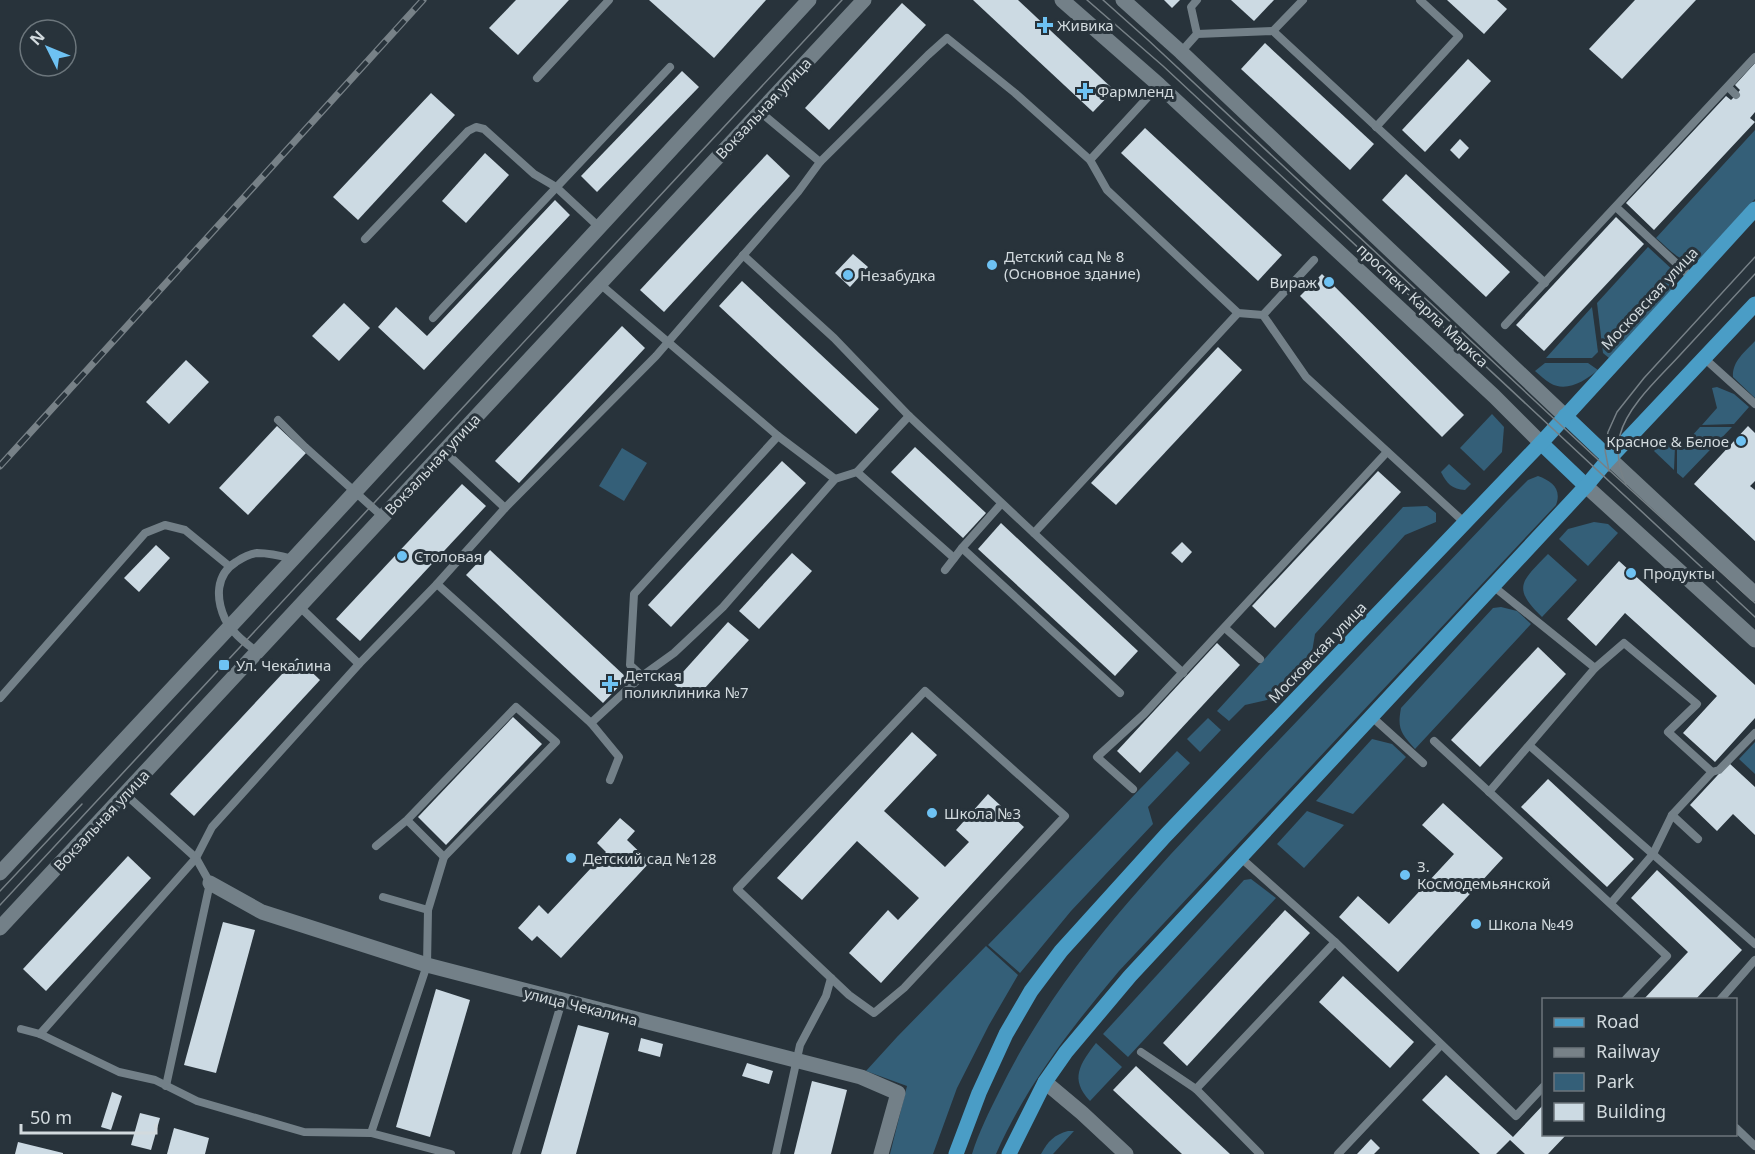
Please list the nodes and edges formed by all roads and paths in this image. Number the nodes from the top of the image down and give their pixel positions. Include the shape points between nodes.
1 (609, 0) edge
2 (809, 0) edge
3 (864, 0) edge
4 (1062, 0) edge
5 (1123, 0) edge
6 (1197, 0) edge
7 (1303, 0) edge
8 (1420, 0) edge
9 (1274, 32) junction
10 (1197, 34) junction
11 (1181, 52) junction
12 (1755, 57) edge
13 (670, 67) dead end
14 (537, 78) dead end
15 (1159, 85) junction
16 (1728, 87) junction
17 (1736, 95) dead end
18 (759, 111) junction
19 (1376, 127) junction
20 (1090, 160) junction
21 (820, 162) junction
22 (556, 188) junction
23 (1616, 207) junction
24 (1755, 209) edge
25 (599, 227) junction
26 (365, 239) dead end
27 (743, 255) junction
28 (1314, 260) dead end
29 (1692, 278) junction
30 (1545, 283) junction
31 (600, 284) junction
32 (1755, 304) edge
33 (1238, 313) junction
34 (1263, 315) junction
35 (433, 318) dead end
36 (1505, 325) dead end
37 (669, 342) junction
38 (1704, 358) junction
39 (1755, 405) edge
40 (909, 416) junction
41 (1565, 416) junction
42 (278, 420) dead end
43 (778, 436) junction
44 (1541, 443) junction
45 (444, 451) junction
46 (1387, 452) junction
47 (1609, 458) junction
48 (857, 472) junction
49 (835, 479) junction
50 (1586, 486) junction
51 (355, 492) junction
52 (1001, 504) junction
53 (505, 508) junction
54 (383, 517) junction
55 (1465, 523) junction
56 (1034, 533) junction
57 (962, 548) junction
58 (954, 558) junction
59 (293, 559) junction
60 (228, 566) junction
61 (945, 570) dead end
62 (437, 584) junction
63 (1493, 586) junction
64 (1755, 594) edge
65 (300, 607) junction
66 (230, 627) junction
67 (1225, 627) junction
68 (1755, 640) edge
69 (257, 652) junction
70 (1260, 659) dead end
71 (360, 664) junction
72 (1594, 668) junction
73 (1183, 673) junction
74 (642, 676) junction
75 (1120, 693) dead end
76 (0, 698) edge
77 (1372, 717) junction
78 (591, 723) junction
79 (1755, 733) edge
80 (1434, 741) dead end
81 (1530, 746) junction
82 (1423, 763) dead end
83 (1712, 772) junction
84 (610, 780) dead end
85 (1133, 789) dead end
86 (1490, 792) junction
87 (125, 794) junction
88 (1672, 815) junction
89 (407, 820) junction
90 (1698, 839) dead end
91 (376, 846) dead end
92 (1653, 854) junction
93 (444, 857) junction
94 (196, 858) junction
95 (1241, 858) junction
96 (0, 873) edge
97 (210, 883) junction
98 (383, 897) dead end
99 (1611, 903) junction
100 (428, 910) junction
101 (0, 928) edge
102 (1335, 942) junction
103 (1755, 944) edge
104 (1755, 960) edge
105 (427, 965) junction
106 (831, 978) junction
107 (1625, 998) edge
108 (1721, 998) edge
109 (562, 1001) junction
110 (21, 1029) dead end
111 (40, 1034) junction
112 (1441, 1045) junction
113 (1141, 1052) dead end
114 (797, 1060) junction
115 (1046, 1082) junction
116 (166, 1086) junction
117 (1542, 1088) edge
118 (1196, 1089) junction
119 (1737, 1129) edge
120 (371, 1133) junction
121 (1755, 1146) edge
122 (451, 1154) edge
123 (516, 1154) edge
124 (776, 1154) edge
125 (881, 1154) edge
126 (956, 1154) edge
127 (1009, 1154) edge
128 (1126, 1154) edge
129 (1260, 1154) edge
130 (1338, 1154) edge

1 - 14 lane
2 - 25 main road
3 - 18 main road, Вокзальная улица
4 - 15 main road, проспект Карла Маркса
5 - 11 main road, проспект Карла Маркса
6 - 10 lane via 1191,7
7 - 9 lane
8 - 19 lane via 1459,36
9 - 10 lane
9 - 19 lane
10 - 11 lane
11 - 41 main road, проспект Карла Маркса
12 - 16 lane
13 - 22 lane
15 - 20 lane
15 - 44 main road, проспект Карла Маркса
16 - 17 lane
16 - 23 lane
18 - 21 lane
18 - 31 main road, Вокзальная улица
19 - 30 lane
20 - 21 lane via 948,38
20 - 33 lane via 1107,190
21 - 27 lane
22 - 25 lane
22 - 26 lane via 534,174 484,129 476,127
22 - 35 lane
23 - 29 lane
23 - 30 lane
24 - 29 main road, Московская улица
25 - 51 main road
27 - 37 lane
27 - 40 lane via 834,338
28 - 34 lane
29 - 41 main road, Московская улица
30 - 36 lane
31 - 37 lane
31 - 45 main road, Вокзальная улица
32 - 38 main road
33 - 34 lane
33 - 56 lane
34 - 46 lane via 1306,377
37 - 43 lane
37 - 53 lane
38 - 39 lane
38 - 47 main road
40 - 48 lane
40 - 52 lane
41 - 44 main road, Московская улица
41 - 47 main road, проспект Карла Маркса
42 - 51 lane
43 - 49 lane
43 - 74 lane via 634,594 630,665
44 - 50 main road, проспект Карла Маркса
44 - 55 main road, Московская улица
45 - 53 lane
45 - 54 main road, Вокзальная улица
46 - 55 lane
46 - 67 lane
47 - 50 main road
47 - 64 main road, проспект Карла Маркса
48 - 49 lane
48 - 58 lane
49 - 74 lane via 723,607 674,654
50 - 63 main road
50 - 68 main road, проспект Карла Маркса
51 - 54 lane
51 - 59 main road
52 - 56 lane
52 - 57 lane
53 - 62 lane
54 - 65 main road, Вокзальная улица
55 - 126 main road, Московская улица via 1166,835 1061,951 1005,1034
56 - 73 lane
57 - 58 lane
57 - 75 lane
58 - 61 lane
59 - 60 lane via 256,553
59 - 66 main road
60 - 66 lane via 220,580 219,596
60 - 76 lane via 185,530 165,525 145,533
62 - 71 lane
62 - 78 lane
63 - 72 lane
63 - 77 main road
65 - 69 main road, Вокзальная улица
65 - 71 lane
66 - 69 lane
66 - 96 main road
67 - 70 lane
67 - 73 lane
69 - 87 main road, Вокзальная улица
71 - 94 lane via 212,827
72 - 81 lane
72 - 83 lane via 1624,643 1697,704 1668,732
73 - 85 lane via 1097,757
74 - 78 lane
77 - 82 lane
77 - 95 main road
78 - 84 lane via 619,757
79 - 83 lane via 1719,770
80 - 86 lane
81 - 86 lane
81 - 92 lane
83 - 88 lane
86 - 99 lane
87 - 94 lane
87 - 101 main road, Вокзальная улица
88 - 90 lane
88 - 92 lane
89 - 91 lane
89 - 93 lane
89 - 93 lane via 516,707 556,742
92 - 99 lane
92 - 103 lane
93 - 100 lane
94 - 97 lane
94 - 111 lane
95 - 102 lane
95 - 115 main road via 1130,976
97 - 105 main road, улица Чекалина via 262,912
97 - 116 lane
98 - 100 lane
99 - 107 lane via 1667,956
100 - 105 lane
102 - 112 lane
102 - 118 lane
104 - 108 lane
105 - 109 main road, улица Чекалина
105 - 120 lane
106 - 106 lane via 737,889 925,691 1065,816 904,988 874,1013
106 - 114 lane
109 - 114 main road, улица Чекалина
109 - 123 lane
110 - 111 lane
111 - 116 lane via 119,1072
112 - 117 lane via 1516,1116
112 - 130 lane
113 - 118 lane
114 - 124 lane
114 - 125 main road, улица Чекалина via 861,1077 898,1093
115 - 127 main road
115 - 128 main road
116 - 120 lane via 196,1101 304,1132
118 - 129 lane
119 - 121 lane
120 - 122 lane

